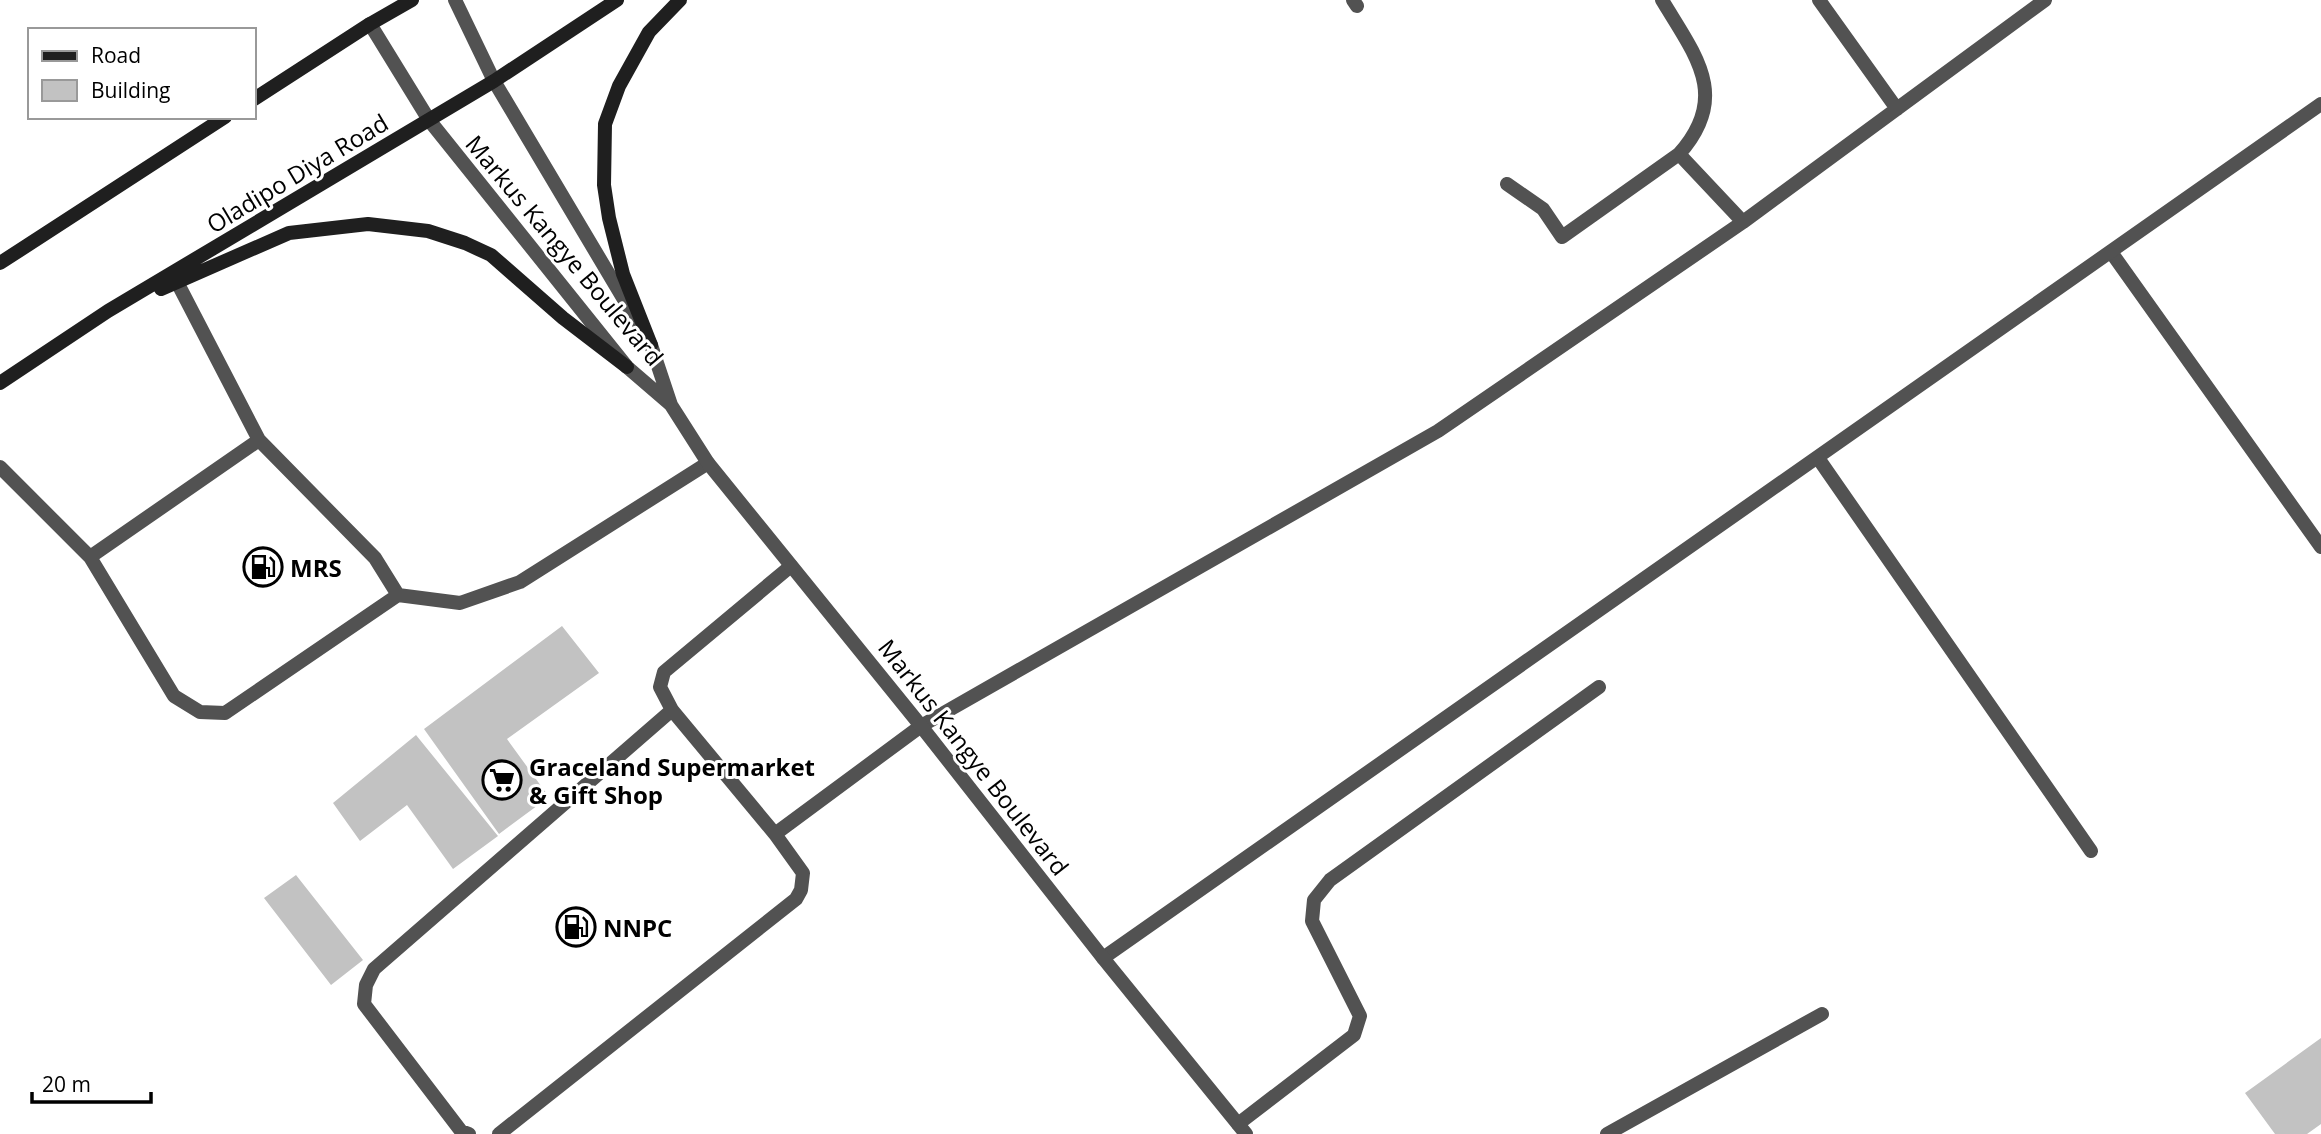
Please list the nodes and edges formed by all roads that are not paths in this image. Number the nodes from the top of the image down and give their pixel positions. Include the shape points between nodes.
1 (412, 0) edge
2 (455, 0) edge
3 (617, 0) edge
4 (680, 0) edge
5 (1662, 0) edge
6 (1819, 0) edge
7 (2045, 0) edge
8 (370, 24) junction
9 (494, 81) junction
10 (256, 98) edge
11 (2321, 104) edge
12 (1897, 109) junction
13 (222, 119) edge
14 (429, 120) junction
15 (1679, 154) junction
16 (1507, 184) dead end
17 (1743, 222) junction
18 (2111, 252) junction
19 (0, 263) edge
20 (176, 277) junction
21 (651, 345) junction
22 (627, 367) junction
23 (0, 383) edge
24 (671, 405) junction
25 (259, 440) junction
26 (1818, 458) junction
27 (708, 463) junction
28 (0, 467) edge
29 (2321, 547) edge
30 (90, 557) junction
31 (791, 566) junction
32 (398, 596) junction
33 (1599, 687) dead end
34 (672, 710) junction
35 (921, 726) junction
36 (775, 834) junction
37 (2091, 851) dead end
38 (1103, 958) junction
39 (1822, 1014) dead end
40 (1242, 1129) edge
41 (469, 1134) edge
42 (499, 1134) edge
43 (1607, 1134) edge

1 - 8 main road
2 - 9 street, Markus Kangye Boulevard
3 - 9 main road, Oladipo Diya Road
4 - 21 main road via 649,32 619,86 605,124 604,186 609,218 623,274
5 - 15 street via 1695,56 1706,85 1696,136
6 - 12 street
7 - 12 street
8 - 10 main road
8 - 14 street, Markus Kangye Boulevard
9 - 14 main road, Oladipo Diya Road
9 - 21 street, Markus Kangye Boulevard
11 - 18 street
12 - 17 street
13 - 19 main road
14 - 20 main road, Oladipo Diya Road
14 - 22 street, Markus Kangye Boulevard
15 - 16 street via 1562,237 1543,209
15 - 17 street
17 - 35 street via 1438,431
18 - 26 street
18 - 29 street
20 - 22 main road via 289,233 368,224 428,231 491,255
20 - 23 main road, Oladipo Diya Road via 108,312
20 - 25 street
21 - 24 street, Markus Kangye Boulevard
22 - 24 street, Markus Kangye Boulevard
24 - 27 street, Markus Kangye Boulevard
25 - 30 street
25 - 32 street via 375,558
26 - 37 street
26 - 38 street
27 - 31 street, Markus Kangye Boulevard
27 - 32 street via 520,582 460,603
28 - 30 street
30 - 32 street via 174,696 201,712 225,713
31 - 34 street via 664,672 660,687
31 - 35 street, Markus Kangye Boulevard
33 - 40 street via 1330,880 1314,900 1312,921 1360,1016 1358,1026 1354,1035
34 - 36 street
34 - 41 street via 374,969 366,985 364,1004 461,1131
35 - 36 street
35 - 38 street, Markus Kangye Boulevard
36 - 42 street via 803,873 796,899
38 - 40 street, Markus Kangye Boulevard
39 - 43 street

